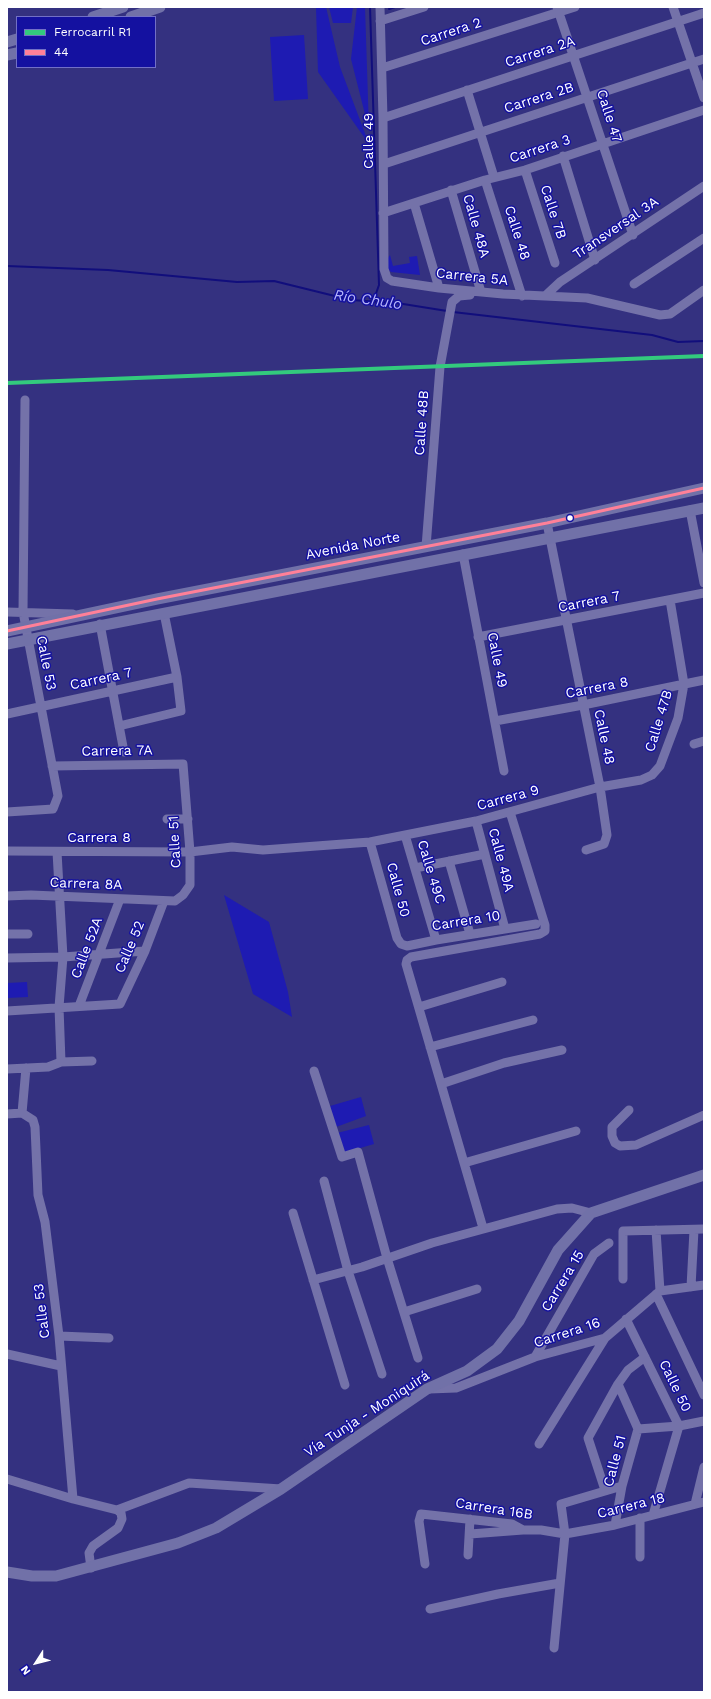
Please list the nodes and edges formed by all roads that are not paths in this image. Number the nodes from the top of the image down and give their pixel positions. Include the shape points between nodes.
1 (124, 7) edge
2 (160, 7) edge
3 (380, 7) edge
4 (424, 7) edge
5 (575, 7) edge
6 (673, 7) edge
7 (558, 10) edge
8 (704, 12) edge
9 (95, 16) edge
10 (134, 16) edge
11 (380, 21) junction
12 (678, 21) junction
13 (575, 56) junction
14 (704, 59) edge
15 (693, 64) junction
16 (382, 68) junction
17 (467, 90) junction
18 (588, 97) junction
19 (704, 98) edge
20 (704, 110) edge
21 (384, 118) junction
22 (480, 133) junction
23 (602, 143) junction
24 (562, 156) junction
25 (384, 164) junction
26 (525, 170) junction
27 (489, 179) junction
28 (704, 186) edge
29 (452, 190) junction
30 (414, 202) junction
31 (383, 213) junction
32 (633, 235) junction
33 (704, 238) edge
34 (595, 260) junction
35 (554, 263) dead end
36 (384, 274) joint
37 (393, 281) junction
38 (634, 284) dead end
39 (439, 288) junction
40 (704, 290) edge
41 (481, 292) junction
42 (503, 294) junction
43 (522, 296) junction
44 (545, 296) junction
45 (452, 302) junction
46 (25, 400) dead end
47 (704, 488) edge
48 (704, 508) edge
49 (690, 510) junction
50 (547, 523) junction
51 (550, 537) junction
52 (426, 547) junction
53 (463, 554) junction
54 (704, 583) edge
55 (704, 593) edge
56 (670, 600) junction
57 (7, 612) edge
58 (23, 612) junction
59 (164, 613) junction
60 (88, 615) junction
61 (567, 621) junction
62 (100, 624) junction
63 (25, 628) junction
64 (7, 631) edge
65 (478, 637) junction
66 (28, 640) junction
67 (7, 644) edge
68 (177, 677) junction
69 (704, 680) edge
70 (684, 684) junction
71 (112, 691) junction
72 (40, 706) junction
73 (583, 706) junction
74 (7, 714) edge
75 (495, 721) junction
76 (119, 726) junction
77 (704, 741) edge
78 (694, 744) dead end
79 (124, 752) dead end
80 (183, 764) joint
81 (52, 766) junction
82 (504, 771) dead end
83 (652, 775) joint
84 (600, 787) junction
85 (7, 812) edge
86 (510, 812) junction
87 (167, 818) dead end
88 (188, 818) junction
89 (476, 821) junction
90 (405, 835) junction
91 (370, 842) junction
92 (586, 850) dead end
93 (7, 851) edge
94 (57, 852) junction
95 (190, 852) junction
96 (485, 854) junction
97 (449, 861) junction
98 (415, 868) junction
99 (7, 896) edge
100 (59, 897) junction
101 (120, 899) junction
102 (164, 901) junction
103 (536, 924) dead end
104 (505, 929) junction
105 (7, 934) edge
106 (28, 934) dead end
107 (470, 934) junction
108 (436, 940) junction
109 (401, 944) joint
110 (145, 951) junction
111 (100, 955) junction
112 (63, 957) junction
113 (7, 958) edge
114 (502, 982) dead end
115 (79, 1006) junction
116 (59, 1007) junction
117 (419, 1007) junction
118 (7, 1011) edge
119 (533, 1020) dead end
120 (430, 1047) junction
121 (562, 1050) dead end
122 (92, 1061) dead end
123 (61, 1062) junction
124 (26, 1068) junction
125 (7, 1069) edge
126 (314, 1071) dead end
127 (441, 1084) junction
128 (629, 1110) dead end
129 (22, 1113) junction
130 (7, 1114) edge
131 (704, 1115) edge
132 (576, 1131) dead end
133 (464, 1163) junction
134 (704, 1175) edge
135 (324, 1181) dead end
136 (293, 1213) dead end
137 (591, 1213) junction
138 (483, 1228) junction
139 (704, 1229) edge
140 (656, 1230) junction
141 (694, 1230) junction
142 (608, 1243) dead end
143 (387, 1258) junction
144 (348, 1271) junction
145 (623, 1279) dead end
146 (313, 1280) junction
147 (704, 1285) edge
148 (691, 1287) junction
149 (477, 1289) dead end
150 (658, 1293) junction
151 (404, 1312) junction
152 (626, 1319) junction
153 (59, 1336) junction
154 (108, 1338) dead end
155 (605, 1338) junction
156 (7, 1354) edge
157 (535, 1357) junction
158 (645, 1357) junction
159 (418, 1358) dead end
160 (61, 1366) junction
161 (382, 1374) dead end
162 (618, 1384) junction
163 (344, 1385) dead end
164 (427, 1389) junction
165 (704, 1395) edge
166 (704, 1421) edge
167 (679, 1426) junction
168 (638, 1429) junction
169 (539, 1444) dead end
170 (704, 1467) edge
171 (7, 1479) edge
172 (622, 1486) junction
173 (281, 1489) junction
174 (605, 1490) junction
175 (72, 1499) junction
176 (700, 1503) edge
177 (117, 1510) junction
178 (653, 1515) junction
179 (640, 1518) junction
180 (470, 1519) junction
181 (615, 1525) junction
182 (523, 1530) junction
183 (470, 1534) junction
184 (564, 1534) junction
185 (468, 1555) dead end
186 (640, 1557) dead end
187 (425, 1564) dead end
188 (90, 1568) junction
189 (7, 1572) edge
190 (560, 1583) junction
191 (430, 1609) dead end
192 (554, 1648) dead end

1 - 9 main road
2 - 10 main road
3 - 11 street, Calle 49
4 - 11 street
5 - 7 street, Carrera 2
6 - 12 street
7 - 13 street, Calle 47
7 - 16 street, Carrera 2
8 - 12 street, Carrera 2A
11 - 16 street, Calle 49
12 - 13 street, Carrera 2A
12 - 15 street
13 - 17 street, Carrera 2A
13 - 18 street, Calle 47
14 - 15 street, Carrera 2B
15 - 18 street, Carrera 2B
15 - 19 street
16 - 21 street, Calle 49
17 - 21 street, Carrera 2A
17 - 22 street, Calle 48
18 - 22 street, Carrera 2B
18 - 23 street, Calle 47
20 - 23 street, Carrera 3
21 - 25 street, Calle 49
22 - 25 street, Carrera 2B
22 - 27 street, Calle 48
23 - 24 street, Carrera 3
23 - 32 street, Calle 47
24 - 26 street, Carrera 3
24 - 34 street
25 - 31 street, Calle 49
26 - 27 street, Carrera 3
26 - 35 street, Calle 7B
27 - 29 street, Carrera 3
27 - 43 street, Calle 48
28 - 32 street, Transversal 3A
29 - 30 street, Carrera 3
29 - 41 street, Calle 48A
30 - 31 street, Carrera 3
30 - 39 street
31 - 36 street, Calle 49
32 - 34 street, Transversal 3A
33 - 38 street
34 - 44 street, Transversal 3A via 560,282
36 - 37 street, Carrera 5A
37 - 39 street, Carrera 5A
37 - 45 street via 442,293
39 - 41 street, Carrera 5A
40 - 44 street, Carrera 5A via 670,314 660,315 587,298
41 - 42 street, Carrera 5A
42 - 43 street, Carrera 5A
42 - 45 street via 464,295
43 - 44 street, Carrera 5A
45 - 52 street, Calle 48B via 440,367
46 - 58 street, Calle 53
47 - 50 main road, Avenida Norte
48 - 49 main road, Avenida Norte
49 - 51 main road, Avenida Norte
49 - 54 street
50 - 51 street, Calle 48
50 - 52 main road, Avenida Norte
51 - 53 main road, Avenida Norte
51 - 61 street, Calle 48
52 - 60 main road, Avenida Norte
53 - 59 main road, Avenida Norte
53 - 65 street, Calle 49
55 - 56 street, Carrera 7
56 - 61 street, Carrera 7
56 - 70 street, Calle 47B
57 - 58 street
58 - 60 street
58 - 63 street, Calle 53
59 - 62 main road, Avenida Norte
59 - 68 street
60 - 63 main road, Avenida Norte
61 - 65 street, Carrera 7
61 - 73 street, Calle 48
62 - 66 main road, Avenida Norte
62 - 71 street
63 - 64 main road, Avenida Norte
63 - 66 street, Calle 53
65 - 75 street, Calle 49
66 - 67 main road, Avenida Norte
66 - 72 street, Calle 53
68 - 71 street, Carrera 7
68 - 76 street, Carrera 7A via 181,711
69 - 70 street, Carrera 8
70 - 73 street, Carrera 8
70 - 83 street, Calle 47B via 680,710 665,755
71 - 72 street, Carrera 7
71 - 76 street
72 - 74 street, Carrera 7
72 - 81 street, Calle 53
73 - 75 street, Carrera 8
73 - 84 street, Calle 48
75 - 82 street, Calle 49
76 - 79 street
77 - 78 street
80 - 81 street, Carrera 7A
80 - 88 street, Calle 51
81 - 85 street, Calle 53 via 58,796 53,809
83 - 84 street, Carrera 9 via 641,780
84 - 86 street, Carrera 9
84 - 92 street, Calle 48 via 607,840 604,844
86 - 89 street, Carrera 9
86 - 117 street via 545,931 411,957 406,964
87 - 88 street
88 - 95 street, Calle 51
89 - 90 street, Carrera 9
89 - 96 street, Calle 49A
90 - 91 street, Carrera 9
90 - 98 street, Calle 49C
91 - 95 street, Carrera 8 via 300,849 263,850 232,847
91 - 109 street, Calle 50 via 397,938
93 - 94 street, Carrera 8
94 - 95 street, Carrera 8
94 - 100 street
95 - 102 street, Calle 51 via 190,886 184,895 175,900
96 - 97 street
96 - 104 street, Calle 49A
97 - 98 street
97 - 107 street
98 - 108 street, Calle 49C
99 - 100 street, Carrera 8A
100 - 101 street, Carrera 8A
100 - 112 street
101 - 102 street, Carrera 8A
101 - 111 street, Calle 52A
102 - 110 street, Calle 52
103 - 104 street, Carrera 10
104 - 107 street, Carrera 10
105 - 106 street
107 - 108 street, Carrera 10
108 - 109 street, Carrera 10 via 407,946
110 - 111 street
110 - 115 street, Calle 52 via 120,1004
111 - 112 street
111 - 115 street, Calle 52A
112 - 113 street
112 - 116 street
114 - 117 street
115 - 116 street
116 - 118 street
116 - 123 street
117 - 120 street
119 - 120 street
120 - 127 street
121 - 127 street via 504,1063
122 - 123 street
123 - 124 street via 53,1066
124 - 125 street
124 - 129 street
126 - 143 street via 342,1157 358,1152
127 - 133 street
128 - 131 street via 612,1127 612,1136 620,1146 636,1145
129 - 130 street
129 - 153 street, Calle 53 via 33,1120 36,1132 38,1195 45,1222
132 - 133 street
133 - 138 street
134 - 137 main road, Vía Tunja - Moniquirá
135 - 144 street
136 - 146 street
137 - 138 street via 565,1208
137 - 164 main road, Vía Tunja - Moniquirá via 558,1250 519,1322 497,1349 467,1371
138 - 143 street
139 - 141 street
140 - 141 street
140 - 145 street via 623,1231
140 - 150 street
141 - 148 street
142 - 157 street, Carrera 15 via 594,1254
143 - 144 street
143 - 151 street
144 - 146 street
144 - 161 street
146 - 163 street
147 - 148 street
148 - 150 street
149 - 151 street
150 - 152 street, Carrera 16
150 - 165 street
151 - 159 street
152 - 155 street, Carrera 16
152 - 158 street, Calle 50
153 - 154 street
153 - 160 street, Calle 53
155 - 157 street, Carrera 16
155 - 169 street
156 - 160 street
157 - 164 street, Carrera 16 via 456,1388
158 - 162 street via 628,1370
158 - 167 street, Calle 50
160 - 175 street, Calle 53
162 - 168 street, Calle 51
162 - 174 street via 588,1438
164 - 173 main road, Vía Tunja - Moniquirá
166 - 167 street
167 - 168 street
167 - 178 street, Calle 50
168 - 172 street, Calle 51
170 - 176 street
171 - 175 street
172 - 174 street
172 - 181 street, Calle 51
173 - 177 street via 189,1483
173 - 188 main road, Vía Tunja - Moniquirá via 216,1528 178,1543
174 - 184 street via 561,1504
175 - 177 street
176 - 178 street, Carrera 18
177 - 188 street via 121,1513 122,1520 118,1528 93,1546 89,1553
178 - 179 street, Carrera 18
179 - 181 street, Carrera 18
179 - 186 street
180 - 182 street, Carrera 16B via 512,1524
180 - 183 street
180 - 187 street, Carrera 16B via 423,1514 420,1516
181 - 184 street, Carrera 18
182 - 183 street
182 - 184 street, Carrera 16B
183 - 185 street
184 - 190 street
188 - 189 main road, Vía Tunja - Moniquirá via 56,1576
190 - 191 street
190 - 192 street

